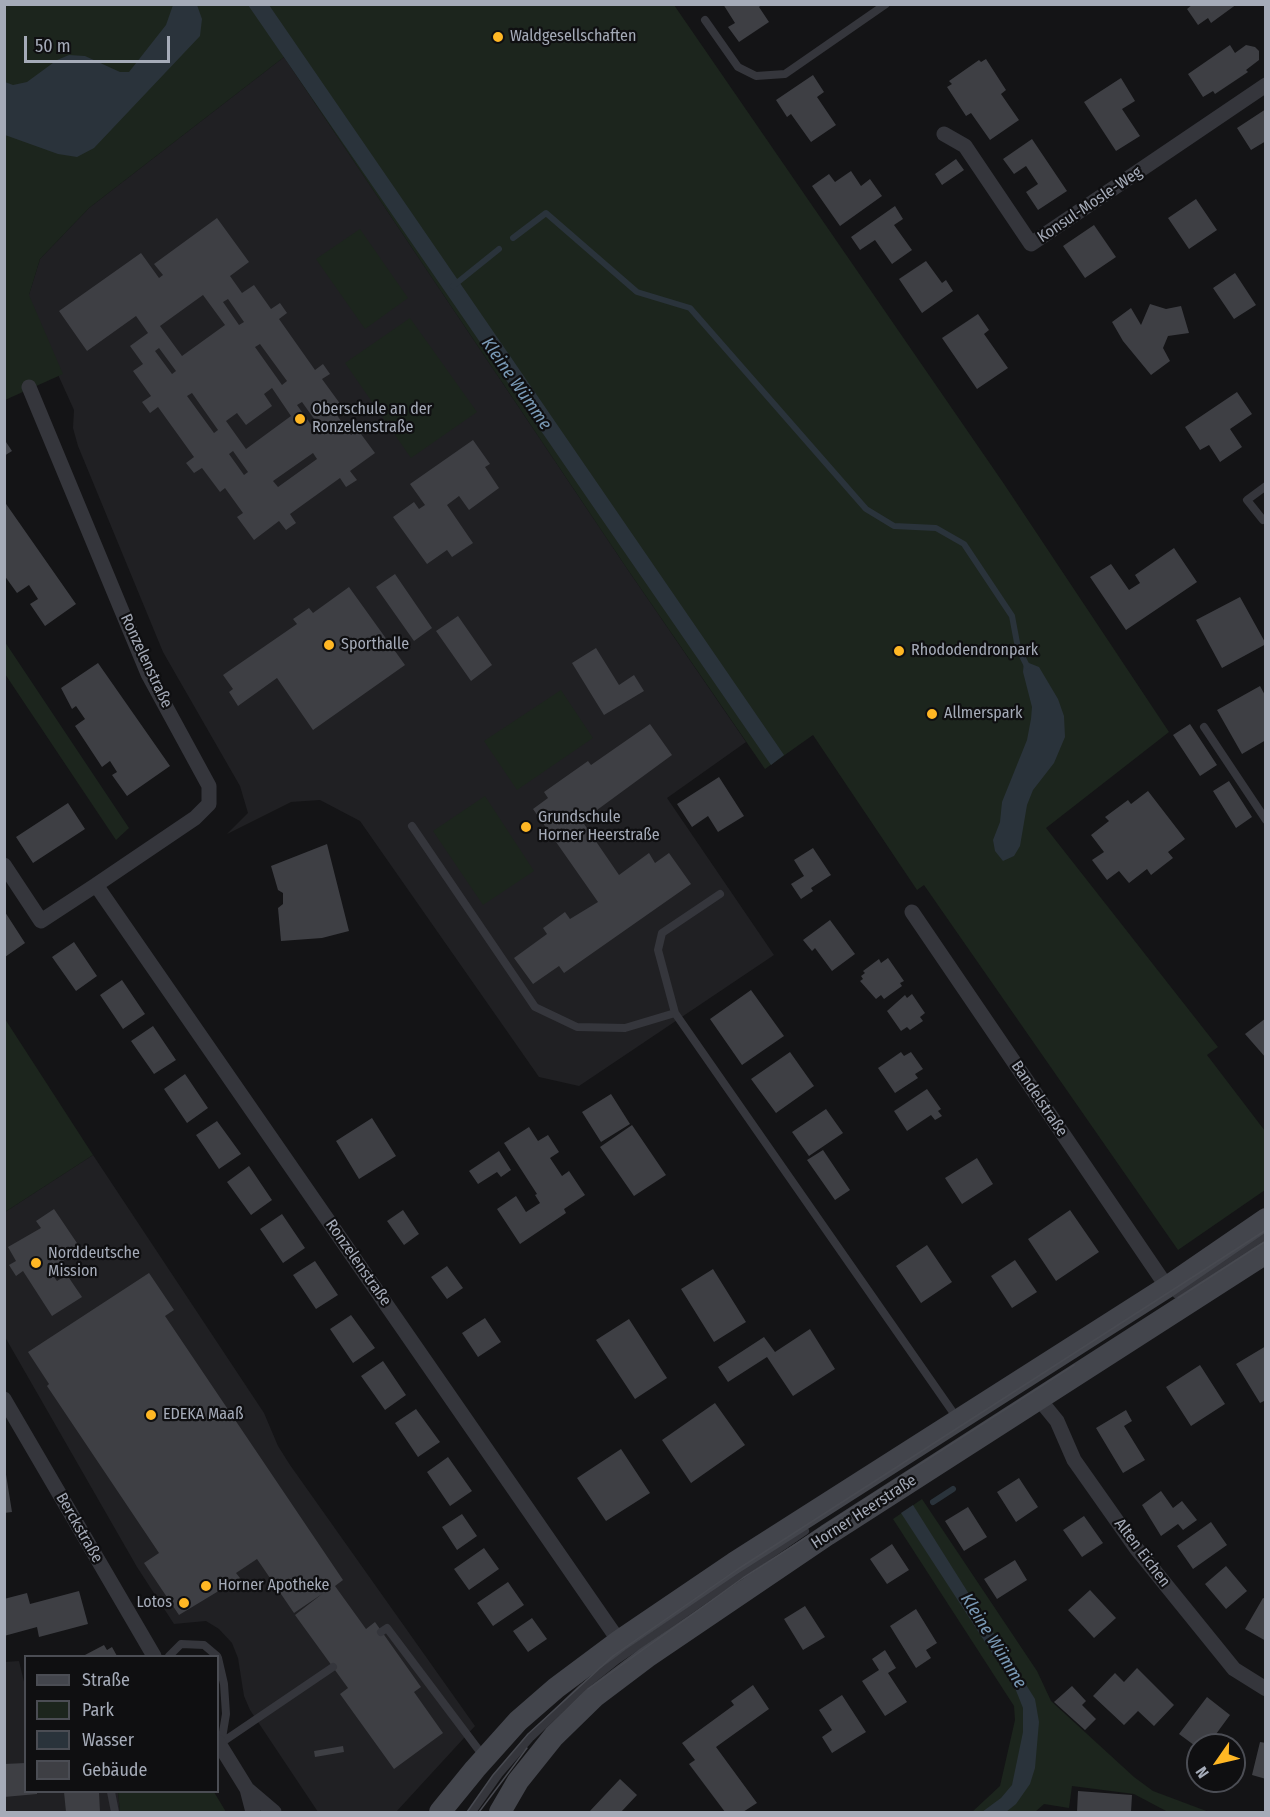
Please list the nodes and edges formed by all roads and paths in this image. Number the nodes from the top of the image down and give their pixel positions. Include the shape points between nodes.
1 (886, 4) edge
2 (705, 21) dead end
3 (1266, 85) edge
4 (944, 134) dead end
5 (29, 387) dead end
6 (1266, 486) edge
7 (1263, 520) dead end
8 (1204, 727) dead end
9 (1266, 820) edge
10 (412, 826) dead end
11 (4, 866) edge
12 (96, 885) junction
13 (720, 894) dead end
14 (912, 912) dead end
15 (675, 1013) junction
16 (1266, 1219) edge
17 (1266, 1236) edge
18 (1266, 1253) edge
19 (1169, 1292) junction
20 (4, 1399) edge
21 (1039, 1399) junction
22 (958, 1420) junction
23 (810, 1528) dead end
24 (381, 1632) dead end
25 (620, 1641) junction
26 (153, 1655) edge
27 (170, 1655) edge
28 (215, 1655) edge
29 (219, 1663) edge
30 (333, 1667) dead end
31 (1266, 1689) edge
32 (219, 1744) edge
33 (485, 1758) junction
34 (248, 1789) junction
35 (111, 1793) edge
36 (115, 1812) edge
37 (253, 1812) edge
38 (274, 1812) edge
39 (441, 1812) edge
40 (472, 1812) edge
41 (500, 1812) edge

1 - 2 lane via 785,74 756,76 738,67
3 - 4 street, Konsul-Mosle-Weg via 1031,244 965,146
5 - 12 street, Ronzelenstraße via 148,674 209,786 209,804 195,818
6 - 7 lane via 1247,500
8 - 9 lane
10 - 15 lane via 535,1007 577,1027 626,1028
11 - 12 street, Ronzelenstraße via 41,921
12 - 25 street, Ronzelenstraße
13 - 15 lane via 662,933 658,950
14 - 19 street, Bandelstraße
15 - 22 lane
16 - 19 main road, Horner Heerstraße
17 - 19 lane
18 - 21 main road, Horner Heerstraße
19 - 22 main road, Horner Heerstraße
20 - 26 street, Berckstraße
21 - 31 street, Alten Eichen via 1057,1421 1074,1460 1136,1548 1234,1669
21 - 41 main road, Horner Heerstraße via 827,1535 594,1697 537,1757
22 - 25 main road, Horner Heerstraße
23 - 40 lane via 692,1607 582,1688 531,1737
24 - 33 lane via 387,1628
25 - 33 main road, Horner Heerstraße via 556,1688 518,1721
27 - 28 lane via 181,1644 204,1645
29 - 32 lane via 226,1714
30 - 32 lane
32 - 34 street
33 - 39 main road, Horner Heerstraße
34 - 37 street
34 - 38 street
35 - 36 lane

